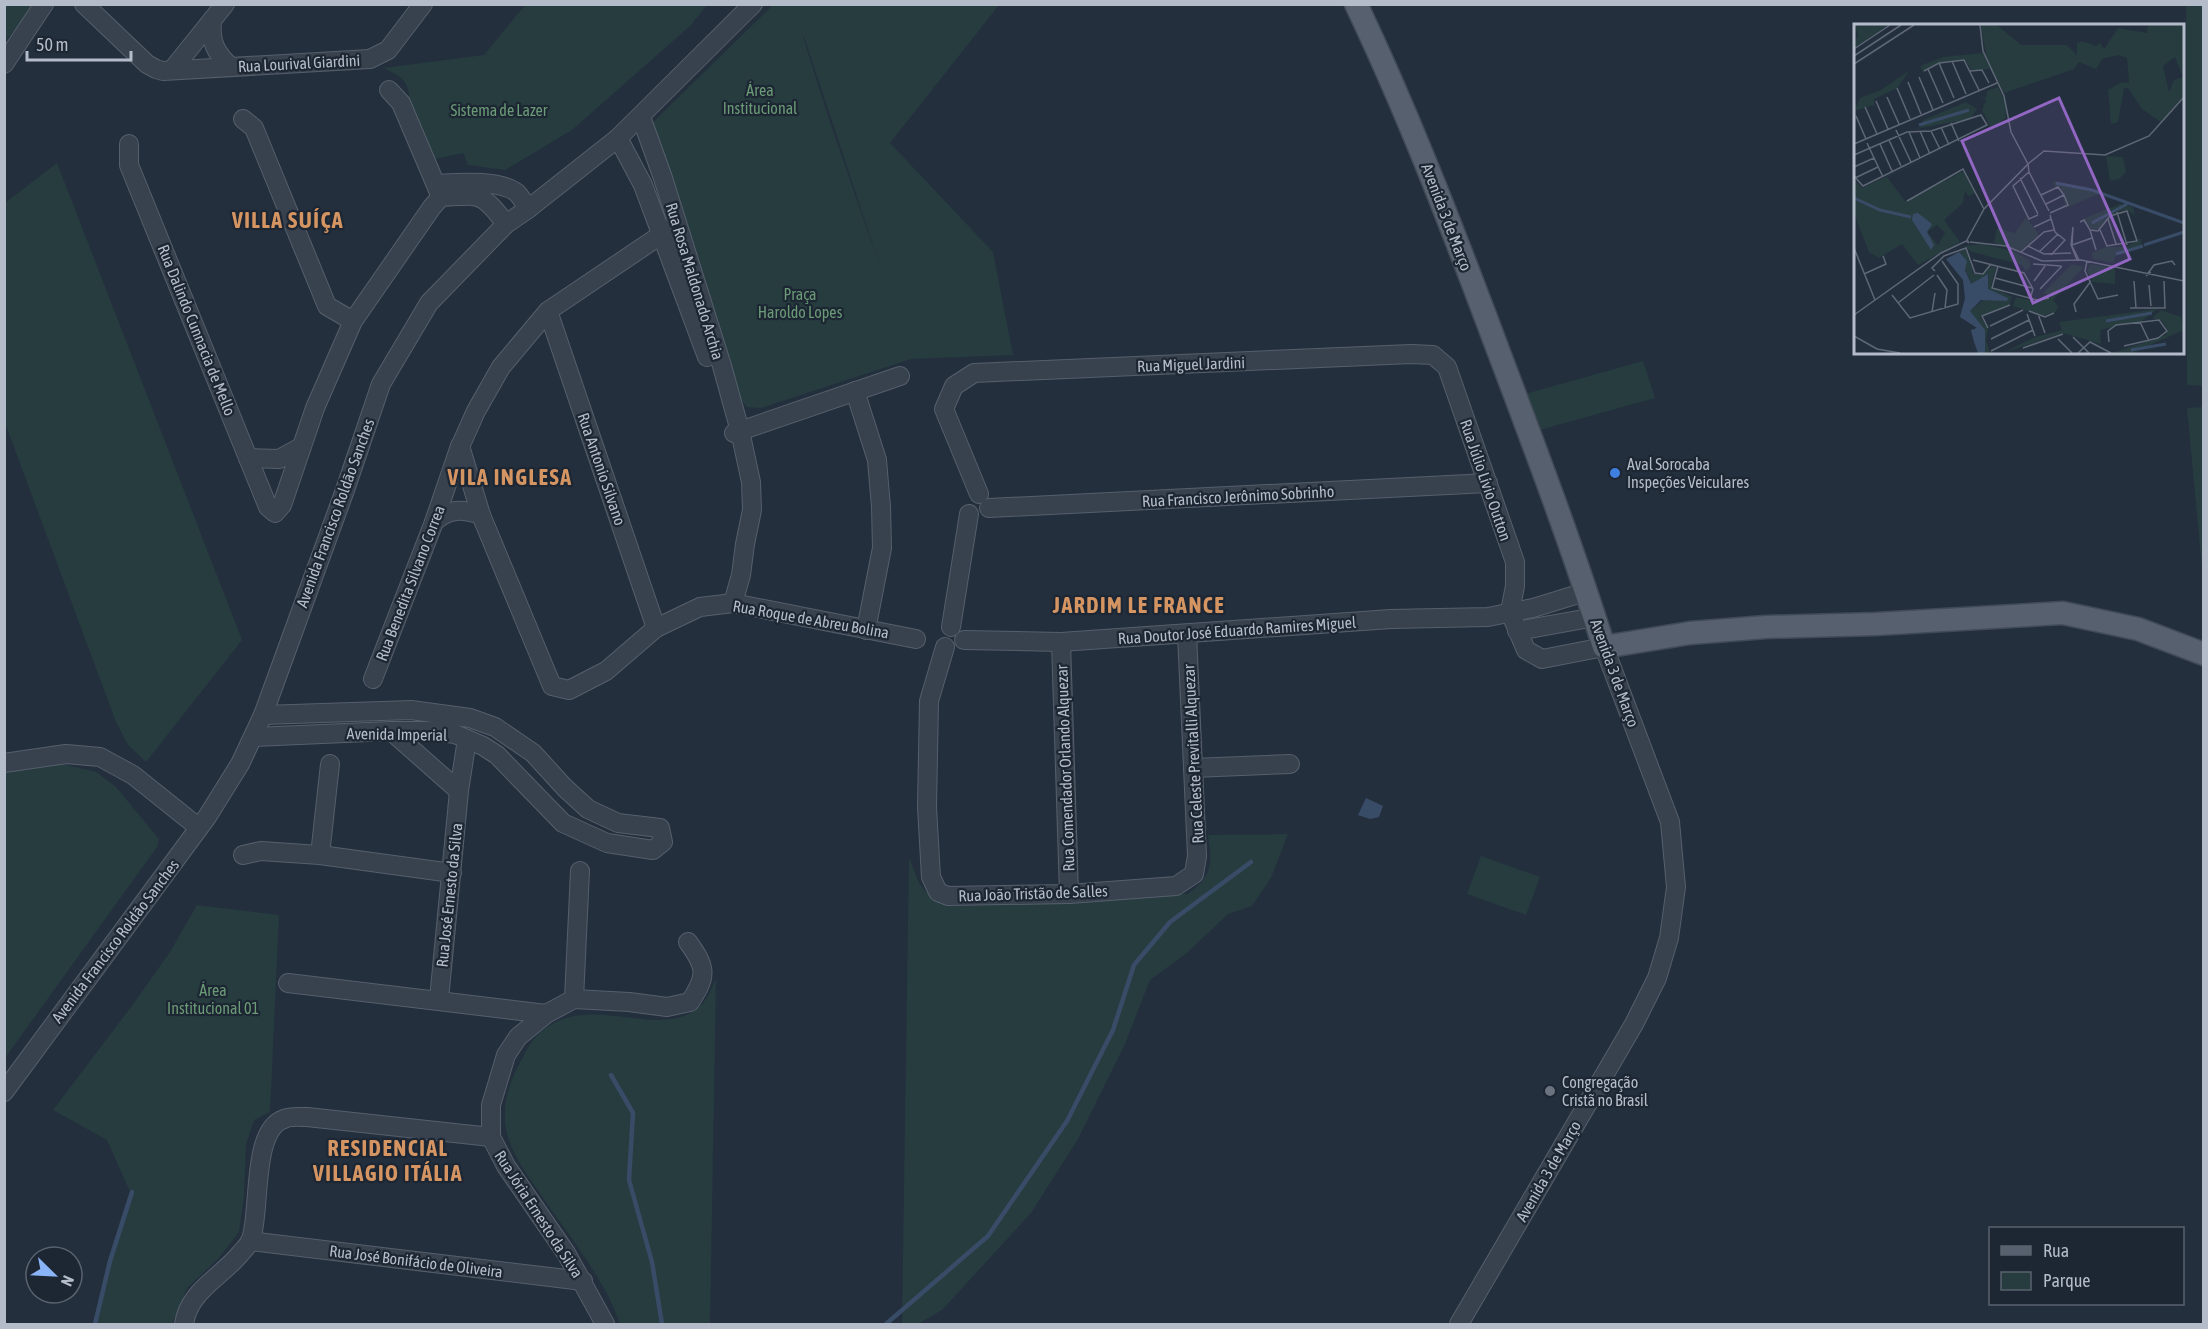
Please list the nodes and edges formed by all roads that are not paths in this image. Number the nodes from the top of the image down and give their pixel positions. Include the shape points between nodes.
1 (45, 4) edge
2 (84, 4) edge
3 (225, 4) edge
4 (423, 4) edge
5 (753, 4) edge
6 (1356, 4) edge
7 (212, 20) junction
8 (4, 63) edge
9 (231, 67) junction
10 (164, 70) junction
11 (389, 90) dead end
12 (641, 117) junction
13 (243, 119) dead end
14 (618, 138) junction
15 (129, 144) dead end
16 (438, 191) junction
17 (528, 209) junction
18 (506, 224) junction
19 (670, 230) junction
20 (548, 311) junction
21 (353, 321) junction
22 (1433, 355) joint
23 (900, 376) dead end
24 (855, 392) junction
25 (739, 437) junction
26 (460, 446) junction
27 (301, 447) junction
28 (248, 458) junction
29 (1488, 483) junction
30 (984, 501) junction
31 (481, 515) junction
32 (434, 522) junction
33 (1586, 592) junction
34 (733, 603) junction
35 (1510, 612) junction
36 (1594, 617) junction
37 (951, 627) junction
38 (656, 628) junction
39 (866, 630) junction
40 (1517, 631) junction
41 (1188, 634) junction
42 (916, 639) dead end
43 (964, 640) junction
44 (1061, 642) junction
45 (945, 647) junction
46 (1605, 647) junction
47 (2204, 654) edge
48 (373, 679) dead end
49 (263, 715) junction
50 (391, 731) junction
51 (253, 737) junction
52 (467, 739) junction
53 (497, 755) junction
54 (4, 763) edge
55 (330, 764) dead end
56 (1290, 764) dead end
57 (1193, 768) junction
58 (565, 788) junction
59 (459, 791) junction
60 (563, 823) junction
61 (198, 827) junction
62 (243, 855) dead end
63 (320, 855) junction
64 (580, 871) dead end
65 (452, 873) junction
66 (1194, 874) joint
67 (1069, 894) junction
68 (688, 942) dead end
69 (288, 983) dead end
70 (439, 999) junction
71 (574, 999) junction
72 (496, 1008) junction
73 (546, 1014) junction
74 (518, 1037) junction
75 (4, 1092) edge
76 (491, 1137) junction
77 (250, 1241) junction
78 (583, 1281) junction
79 (184, 1324) edge
80 (605, 1324) edge
81 (1459, 1324) edge

1 - 8 street
2 - 10 street via 147,64
3 - 7 street
4 - 9 street, Rua Lourival Giardini via 388,50 370,59
5 - 12 street, Avenida Francisco Roldão Sanches
6 - 33 main road, Avenida 3 de Março via 1437,189
7 - 9 street via 214,46
7 - 10 street
9 - 10 street, Rua Lourival Giardini
11 - 16 street via 401,103
12 - 14 street, Avenida Francisco Roldão Sanches
12 - 19 street, Rua Rosa Maldonado Archia
13 - 21 street via 254,128 327,306
14 - 17 street, Avenida Francisco Roldão Sanches
14 - 19 street, Rua Rosa Maldonado Archia
15 - 28 street, Rua Dalindo Cunnacia de Mello via 129,165
16 - 17 street via 474,183 505,187 517,194
16 - 18 street via 478,195
16 - 21 street
17 - 18 street, Avenida Francisco Roldão Sanches
18 - 49 street, Avenida Francisco Roldão Sanches via 429,303 381,384
19 - 20 street, Rua Benedita Silvano Correa
19 - 25 street, Rua Rosa Maldonado Archia
20 - 26 street, Rua Benedita Silvano Correa via 501,368
20 - 38 street, Rua Antonio Silvano
21 - 27 street
22 - 29 street, Rua Júlio Lívio Outton via 1447,367
22 - 30 street, Rua Miguel Jardini via 974,373 954,387 944,409
23 - 24 street
24 - 25 street
24 - 39 street via 877,460 881,507 882,548
25 - 34 street, Rua Rosa Maldonado Archia via 751,482 752,510
26 - 31 street
26 - 32 street, Rua Benedita Silvano Correa
27 - 28 street via 279,459
27 - 28 street, Rua Dalindo Cunnacia de Mello via 282,505 275,513 268,507
29 - 30 street, Rua Francisco Jerônimo Sobrinho
29 - 35 street, Rua Júlio Lívio Outton via 1515,562
30 - 37 street, Rua Francisco Jerônimo Sobrinho via 981,517 969,514
31 - 32 street via 454,510
31 - 38 street, Rua Roque de Abreu Bolina via 552,686 569,690 606,670
32 - 48 street, Rua Benedita Silvano Correa
33 - 35 street, Rua Doutor José Eduardo Ramires Miguel
33 - 36 main road, Avenida 3 de Março
34 - 38 street, Rua Roque de Abreu Bolina via 700,607
34 - 39 street, Rua Roque de Abreu Bolina
35 - 40 street
35 - 41 street, Rua Doutor José Eduardo Ramires Miguel via 1488,617 1391,619
36 - 40 street
36 - 46 main road, Avenida 3 de Março
37 - 43 street via 959,629
37 - 45 street via 942,635
39 - 42 street, Rua Roque de Abreu Bolina
40 - 46 street via 1526,650 1542,659
41 - 44 street, Rua Doutor José Eduardo Ramires Miguel
41 - 57 street, Rua Celeste Previtalli Alquezar
43 - 44 street, Rua Doutor José Eduardo Ramires Miguel
43 - 45 street via 957,649
44 - 67 street, Rua Comendador Orlando Alquezar
45 - 67 street, Rua João Tristão de Salles via 929,701 927,807 931,878 938,891 948,896
46 - 47 main road via 1690,633 1766,627 2063,613 2138,628
46 - 81 street, Avenida 3 de Março via 1670,822 1676,887 1669,938 1657,978 1634,1024
49 - 51 street, Avenida Francisco Roldão Sanches
49 - 58 street, Avenida Imperial via 411,710 470,718 495,727 534,753
50 - 51 street, Avenida Imperial
50 - 52 street, Avenida Imperial via 435,731
50 - 59 street
51 - 61 street, Avenida Francisco Roldão Sanches
52 - 53 street, Avenida Imperial
52 - 59 street, Rua José Ernesto da Silva
53 - 59 street, Rua José Ernesto da Silva via 485,755 478,761
53 - 60 street, Avenida Imperial
54 - 61 street via 66,754 100,757 133,775
55 - 63 street
56 - 57 street
57 - 66 street, Rua Celeste Previtalli Alquezar via 1197,856
58 - 60 street
58 - 60 street, Avenida Imperial via 602,817 660,828 663,842 653,850 607,843
59 - 65 street, Rua José Ernesto da Silva
61 - 75 street, Avenida Francisco Roldão Sanches
62 - 63 street via 261,851
63 - 65 street
64 - 71 street
65 - 70 street, Rua José Ernesto da Silva
66 - 67 street, Rua João Tristão de Salles via 1176,886
68 - 71 street via 701,960 702,984 690,1002 667,1007
69 - 70 street
70 - 72 street
71 - 73 street, Rua Jória Ernesto da Silva
72 - 73 street
72 - 74 street via 509,1017
73 - 74 street, Rua Jória Ernesto da Silva
74 - 76 street, Rua Jória Ernesto da Silva via 506,1055 491,1105
76 - 77 street via 307,1117 283,1119 268,1132 259,1163
76 - 78 street, Rua Jória Ernesto da Silva
77 - 78 street, Rua José Bonifácio de Oliveira
77 - 79 street via 191,1301
78 - 80 street, Rua Jória Ernesto da Silva

